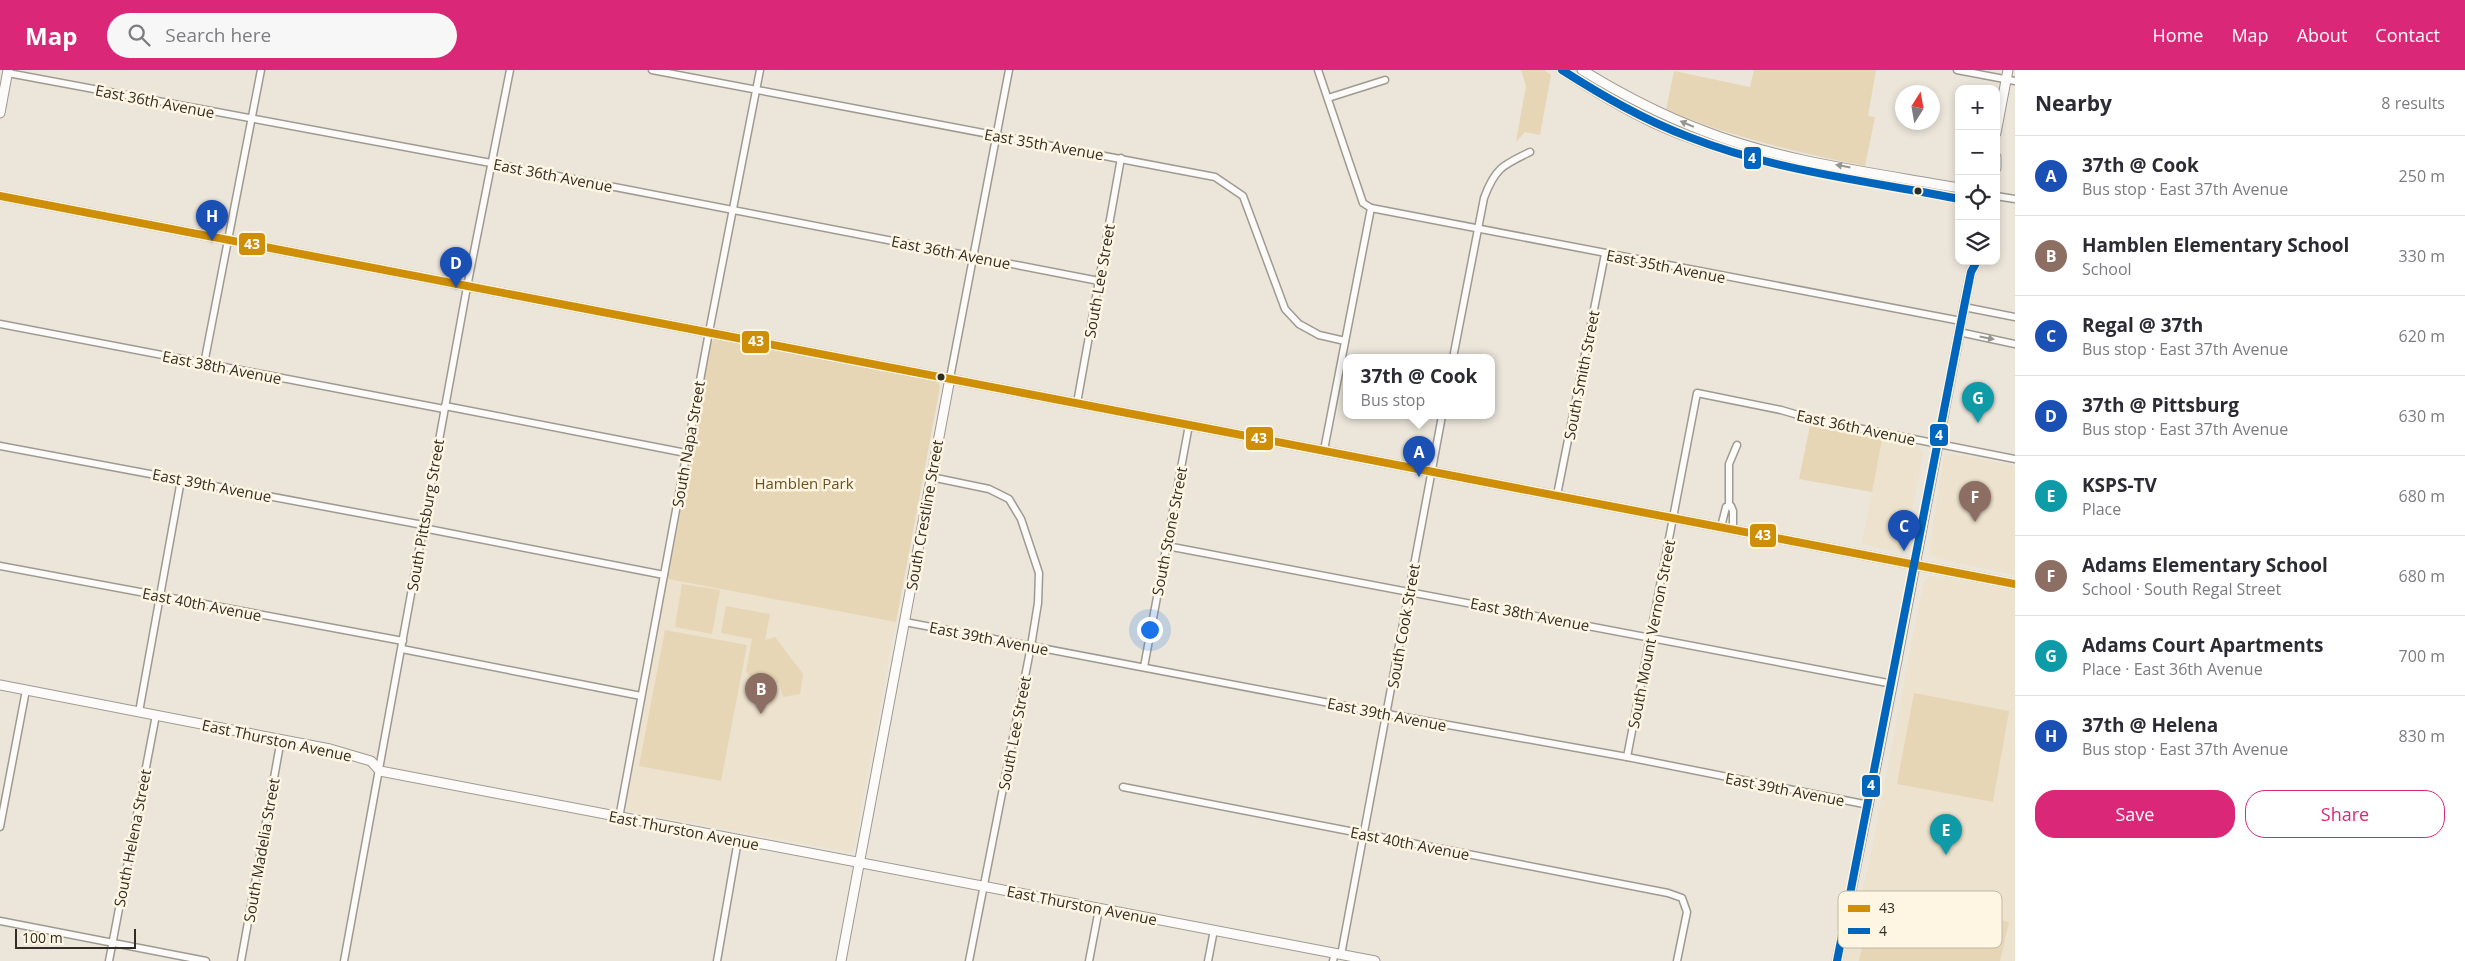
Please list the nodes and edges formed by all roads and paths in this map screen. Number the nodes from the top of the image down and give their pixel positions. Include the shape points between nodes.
1 (261, 70) edge
2 (510, 70) edge
3 (652, 70) edge
4 (760, 70) edge
5 (1009, 70) edge
6 (1318, 70) edge
7 (1562, 70) edge
8 (1582, 70) edge
9 (1958, 70) edge
10 (8, 71) edge
11 (2010, 77) edge
12 (1385, 80) dead end
13 (756, 91) junction
14 (1328, 98) junction
15 (0, 111) edge
16 (251, 119) junction
17 (1997, 130) edge
18 (996, 136) junction
19 (1530, 152) dead end
20 (1121, 158) junction
21 (491, 163) junction
22 (1955, 187) edge
23 (0, 196) edge
24 (2000, 197) edge
25 (1955, 198) edge
26 (2015, 200) edge
27 (1371, 208) junction
28 (732, 210) junction
29 (1478, 228) junction
30 (227, 239) junction
31 (1605, 254) junction
32 (973, 257) junction
33 (1969, 265) edge
34 (1975, 265) edge
35 (1971, 272) junction
36 (1099, 281) junction
37 (467, 286) junction
38 (1964, 306) junction
39 (2015, 317) edge
40 (1961, 321) junction
41 (0, 324) edge
42 (709, 332) junction
43 (1959, 332) junction
44 (1344, 341) junction
45 (2015, 344) edge
46 (1454, 354) edge
47 (204, 364) junction
48 (950, 378) junction
49 (1697, 393) joint
50 (1076, 403) junction
51 (445, 408) junction
52 (1441, 419) edge
53 (1189, 425) junction
54 (1737, 444) dead end
55 (1937, 444) junction
56 (0, 446) edge
57 (1324, 450) junction
58 (686, 453) junction
59 (2015, 459) edge
60 (1431, 471) junction
61 (931, 477) junction
62 (181, 480) junction
63 (1556, 495) junction
64 (1729, 506) junction
65 (1673, 517) junction
66 (423, 526) junction
67 (1721, 526) junction
68 (1733, 529) junction
69 (1167, 546) junction
70 (1916, 565) junction
71 (0, 566) edge
72 (664, 575) junction
73 (2015, 584) edge
74 (1409, 591) junction
75 (160, 596) junction
76 (905, 622) junction
77 (1651, 637) junction
78 (403, 641) junction
79 (1031, 646) junction
80 (402, 649) junction
81 (1144, 667) junction
82 (1893, 684) junction
83 (0, 685) edge
84 (26, 690) junction
85 (641, 696) junction
86 (139, 712) junction
87 (1387, 714) junction
88 (156, 715) junction
89 (281, 739) junction
90 (1626, 757) junction
91 (380, 771) junction
92 (4, 787) edge
93 (1123, 787) dead end
94 (1869, 806) junction
95 (619, 818) junction
96 (0, 827) edge
97 (1363, 835) junction
98 (738, 840) junction
99 (859, 863) junction
100 (985, 887) junction
101 (1851, 891) edge
102 (1099, 908) junction
103 (0, 921) edge
104 (1214, 930) junction
105 (112, 943) junction
106 (1840, 948) edge
107 (1336, 956) edge
108 (109, 961) edge
109 (206, 961) edge
110 (240, 961) edge
111 (344, 961) edge
112 (716, 961) edge
113 (841, 961) edge
114 (969, 961) edge
115 (1090, 961) edge
116 (1208, 961) edge
117 (1375, 961) edge
118 (1676, 961) edge
119 (1837, 961) edge

1 - 16 street
2 - 21 street, South Pittsburg Street
3 - 13 street, East 35th Avenue
4 - 13 street, South Napa Street
5 - 18 street, South Crestline Street
6 - 14 street
7 - 25 street via 1654,123 1725,149 1772,162
22 -> 8 street via 1783,155 1705,132 1661,113
9 - 11 street
10 - 15 street
10 - 16 street, East 36th Avenue
11 - 17 street
12 - 14 street
13 - 18 street, East 35th Avenue
13 - 28 street, South Napa Street
14 - 27 street via 1363,203
16 - 21 street, East 36th Avenue
16 - 30 street
18 - 20 street, East 35th Avenue
18 - 32 street, South Crestline Street
19 - 29 street via 1506,163 1491,178
20 - 36 street, South Lee Street
20 - 44 street, East 35th Avenue via 1215,177 1236,190 1243,196 1254,222 1285,309 1299,324
21 - 28 street, East 36th Avenue
21 - 37 street, South Pittsburg Street
23 - 30 street
24 - 26 street
27 - 29 street, East 35th Avenue
27 - 44 street
28 - 32 street, East 36th Avenue
28 - 42 street, South Napa Street
29 - 31 street, East 35th Avenue
29 - 46 street
30 - 37 street
30 - 47 street
31 - 40 street, East 35th Avenue
31 - 63 street, South Smith Street
32 - 36 street, East 36th Avenue
32 - 48 street, South Crestline Street
33 - 35 street
34 - 35 street
35 - 38 street
36 - 50 street, South Lee Street
37 - 42 street
37 - 51 street, South Pittsburg Street
38 - 39 street
38 - 40 street
40 - 43 street
41 - 47 street, East 38th Avenue
42 - 48 street
42 - 58 street, South Napa Street
43 -> 45 street
43 - 55 street
44 - 57 street
47 - 51 street, East 38th Avenue
48 - 50 street
48 - 61 street, South Crestline Street
49 - 55 street, East 36th Avenue
49 - 65 street, South Mount Vernon Street
50 - 53 street
51 - 58 street, East 38th Avenue
51 - 66 street, South Pittsburg Street
52 - 60 street, South Cook Street
53 - 57 street
53 - 69 street, South Stone Street
54 - 64 street via 1729,464
55 - 59 street, East 36th Avenue
55 - 70 street
56 - 62 street, East 39th Avenue
57 - 60 street
58 - 72 street, South Napa Street
60 - 63 street
60 - 74 street, South Cook Street
61 - 76 street, South Crestline Street
61 - 79 street, South Lee Street via 989,489 1009,499 1021,519 1039,573
62 - 66 street, East 39th Avenue
62 - 75 street
63 - 65 street
64 - 67 street
64 - 68 street via 1733,508
65 - 67 street
65 - 77 street, South Mount Vernon Street
66 - 72 street, East 39th Avenue
66 - 78 street, South Pittsburg Street
67 - 68 street
68 - 70 street
69 - 74 street, East 38th Avenue
69 - 81 street, South Stone Street
70 - 73 street
70 - 82 street
71 - 75 street, East 40th Avenue
72 - 85 street, South Napa Street
74 - 77 street, East 38th Avenue
74 - 87 street, South Cook Street
75 - 78 street, East 40th Avenue
75 - 86 street
76 - 79 street, East 39th Avenue
76 - 99 street, South Crestline Street
77 - 82 street, East 38th Avenue
77 - 90 street, South Mount Vernon Street
78 - 80 street, South Pittsburg Street
79 - 81 street, East 39th Avenue
79 - 100 street, South Lee Street
80 - 85 street
80 - 91 street, South Pittsburg Street
81 - 87 street, East 39th Avenue
82 - 94 street
83 - 84 street, East Thurston Avenue
84 - 86 street, East Thurston Avenue
84 - 92 street
85 - 95 street, South Napa Street
86 - 88 street, East Thurston Avenue
87 - 90 street, East 39th Avenue
87 - 97 street, South Cook Street
88 - 89 street, East Thurston Avenue
88 - 105 street, South Helena Street
89 - 91 street, East Thurston Avenue via 355,755 371,761
89 - 110 street, South Madelia Street
90 - 94 street, East 39th Avenue
91 - 95 street, East Thurston Avenue
91 - 111 street, South Pittsburg Street
92 - 96 street
93 - 97 street, East 40th Avenue
94 - 101 street
95 - 98 street, East Thurston Avenue
97 - 107 street, South Cook Street
97 - 118 street, East 40th Avenue via 1682,898 1687,912
98 - 99 street, East Thurston Avenue
98 - 112 street
99 - 100 street, East Thurston Avenue
99 - 113 street, South Crestline Street
100 - 102 street, East Thurston Avenue
100 - 114 street, South Lee Street
102 - 104 street, East Thurston Avenue
102 - 115 street
103 - 105 street
104 - 107 street, East Thurston Avenue
104 - 116 street
105 - 108 street, South Helena Street
105 - 109 street
106 - 119 street
107 - 117 street, East Thurston Avenue

